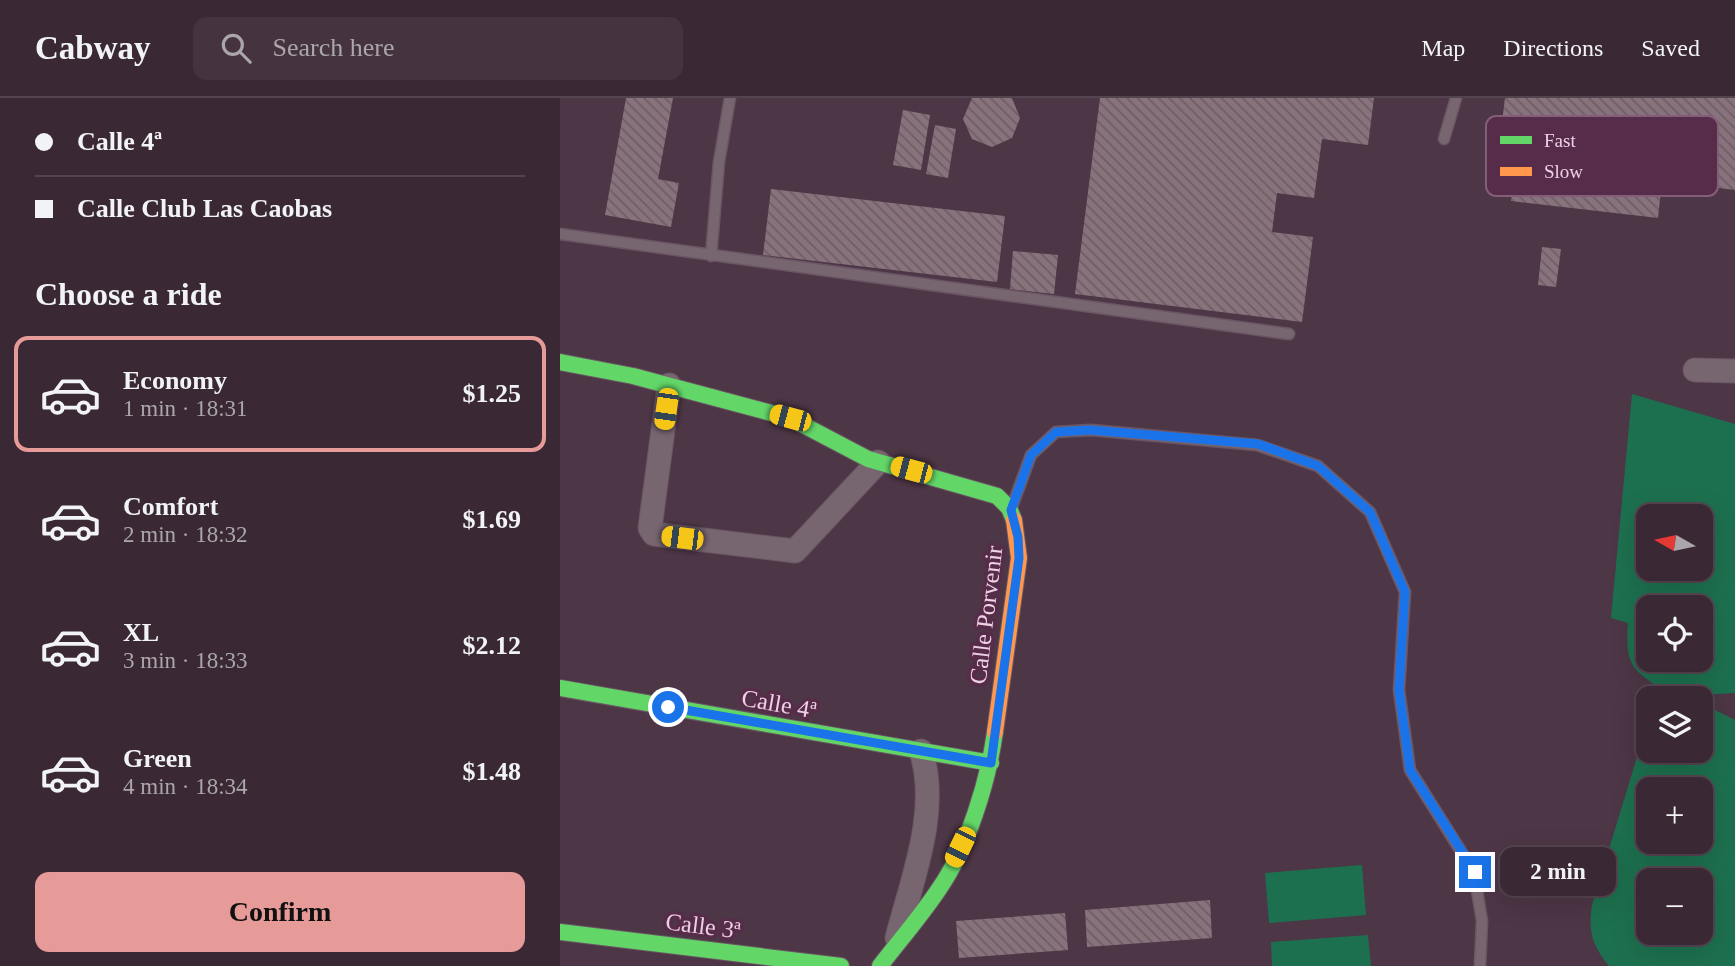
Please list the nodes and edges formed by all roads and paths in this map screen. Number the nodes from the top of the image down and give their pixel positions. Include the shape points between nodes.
1 (730, 98) edge
2 (1456, 98) edge
3 (1444, 139) dead end
4 (560, 234) edge
5 (711, 256) junction
6 (1289, 334) dead end
7 (560, 362) edge
8 (1695, 370) dead end
9 (1735, 371) edge
10 (669, 385) junction
11 (878, 462) junction
12 (1011, 510) junction
13 (560, 688) edge
14 (921, 751) junction
15 (991, 763) junction
16 (560, 932) edge
17 (887, 957) edge
18 (841, 966) edge
19 (1480, 966) edge

1 - 5 lane
2 - 3 lane
4 - 5 lane
5 - 6 lane
7 - 10 street
8 - 9 street
10 - 11 street via 790,418
10 - 11 street via 650,528 654,534 795,551
11 - 12 street via 997,496
12 - 15 street, Calle Porvenir via 1019,558
12 - 19 lane via 1031,455 1056,432 1090,430 1258,444 1318,466 1370,512 1405,592 1399,690 1410,770 1475,872 1482,921
13 - 14 street, Calle 4ª
14 - 15 street, Calle 4ª
14 - 17 street via 928,798 920,851
15 - 17 street, Calle Porvenir via 970,827 941,887
16 - 18 street, Calle 3ª

